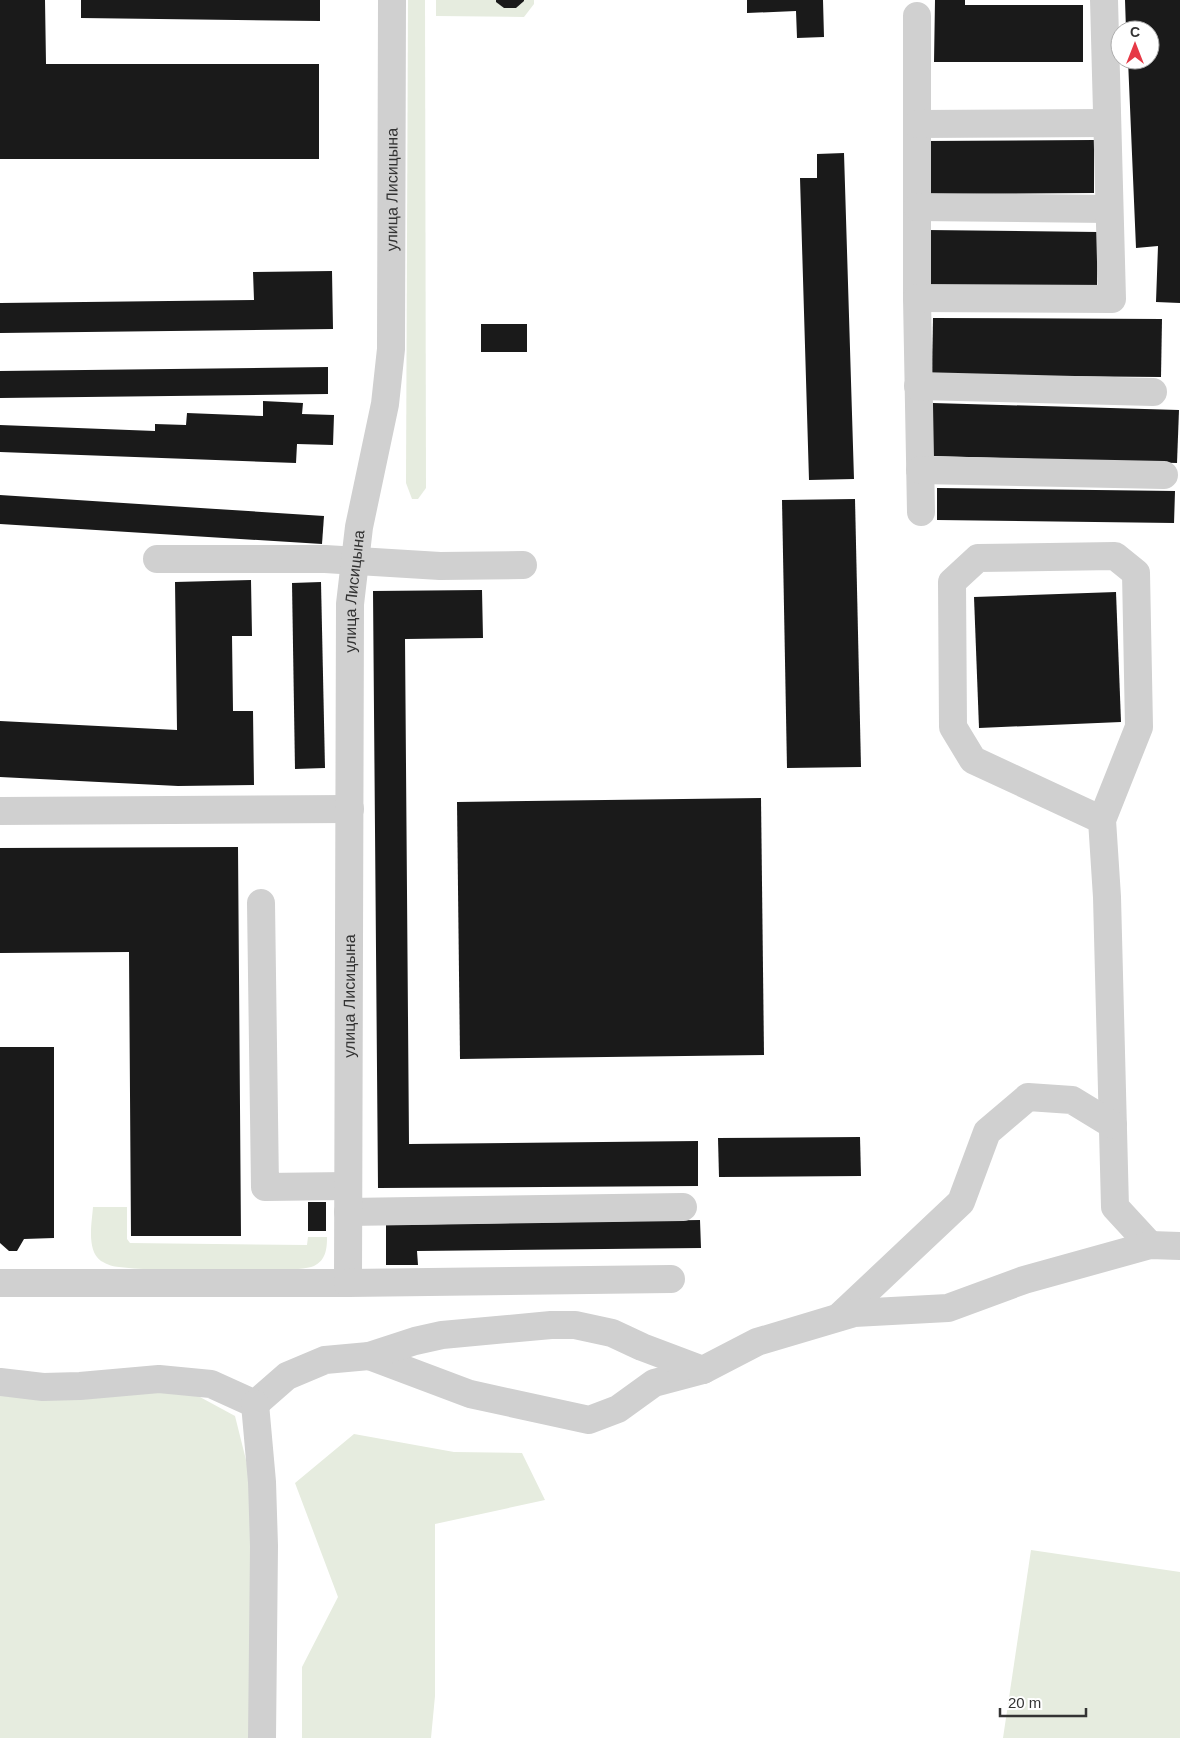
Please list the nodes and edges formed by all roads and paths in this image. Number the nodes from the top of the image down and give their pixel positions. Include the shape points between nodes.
1 (392, 0) edge
2 (1104, 0) edge
3 (916, 16) dead end
4 (1107, 123) junction
5 (916, 124) junction
6 (916, 207) junction
7 (1110, 209) junction
8 (916, 298) junction
9 (918, 386) junction
10 (1153, 392) dead end
11 (920, 470) junction
12 (1164, 475) dead end
13 (921, 512) dead end
14 (157, 559) dead end
15 (354, 562) junction
16 (523, 565) dead end
17 (350, 809) junction
18 (0, 811) edge
19 (1102, 820) junction
20 (261, 903) dead end
21 (1113, 1125) junction
22 (348, 1186) junction
23 (683, 1207) dead end
24 (348, 1212) junction
25 (1150, 1245) junction
26 (1180, 1246) edge
27 (671, 1279) dead end
28 (0, 1282) edge
29 (348, 1283) junction
30 (839, 1317) junction
31 (369, 1356) junction
32 (703, 1370) junction
33 (0, 1382) edge
34 (256, 1404) junction
35 (262, 1738) edge

1 - 15 street, улица Лисицына via 391,349 385,404
2 - 4 street
3 - 5 street
4 - 5 street
4 - 7 street
5 - 6 street
6 - 7 street
6 - 8 street
7 - 8 street via 1112,299
8 - 9 street
9 - 10 street
9 - 11 street
11 - 12 street
11 - 13 street
14 - 15 street via 325,559
15 - 16 street
15 - 17 street, улица Лисицына via 350,604
17 - 18 street
17 - 22 street, улица Лисицына
19 - 19 street via 1139,727 1136,573 1115,556 978,558 952,582 953,727 973,760
19 - 21 street
20 - 22 street via 265,1187
21 - 25 street via 1115,1207
21 - 30 street via 1072,1100 1028,1097 987,1132 961,1202
22 - 24 street, улица Лисицына
23 - 24 street
24 - 29 street, улица Лисицына
25 - 26 street
25 - 30 street via 1024,1280 948,1308 854,1313
27 - 29 street
28 - 29 street
30 - 32 street via 757,1342
31 - 32 street via 442,1334 575,1326 612,1333
31 - 32 street via 470,1394 589,1420 618,1409 654,1383
31 - 34 street via 325,1360 287,1376
33 - 34 street via 43,1387 159,1379 211,1384
34 - 35 street via 264,1536

